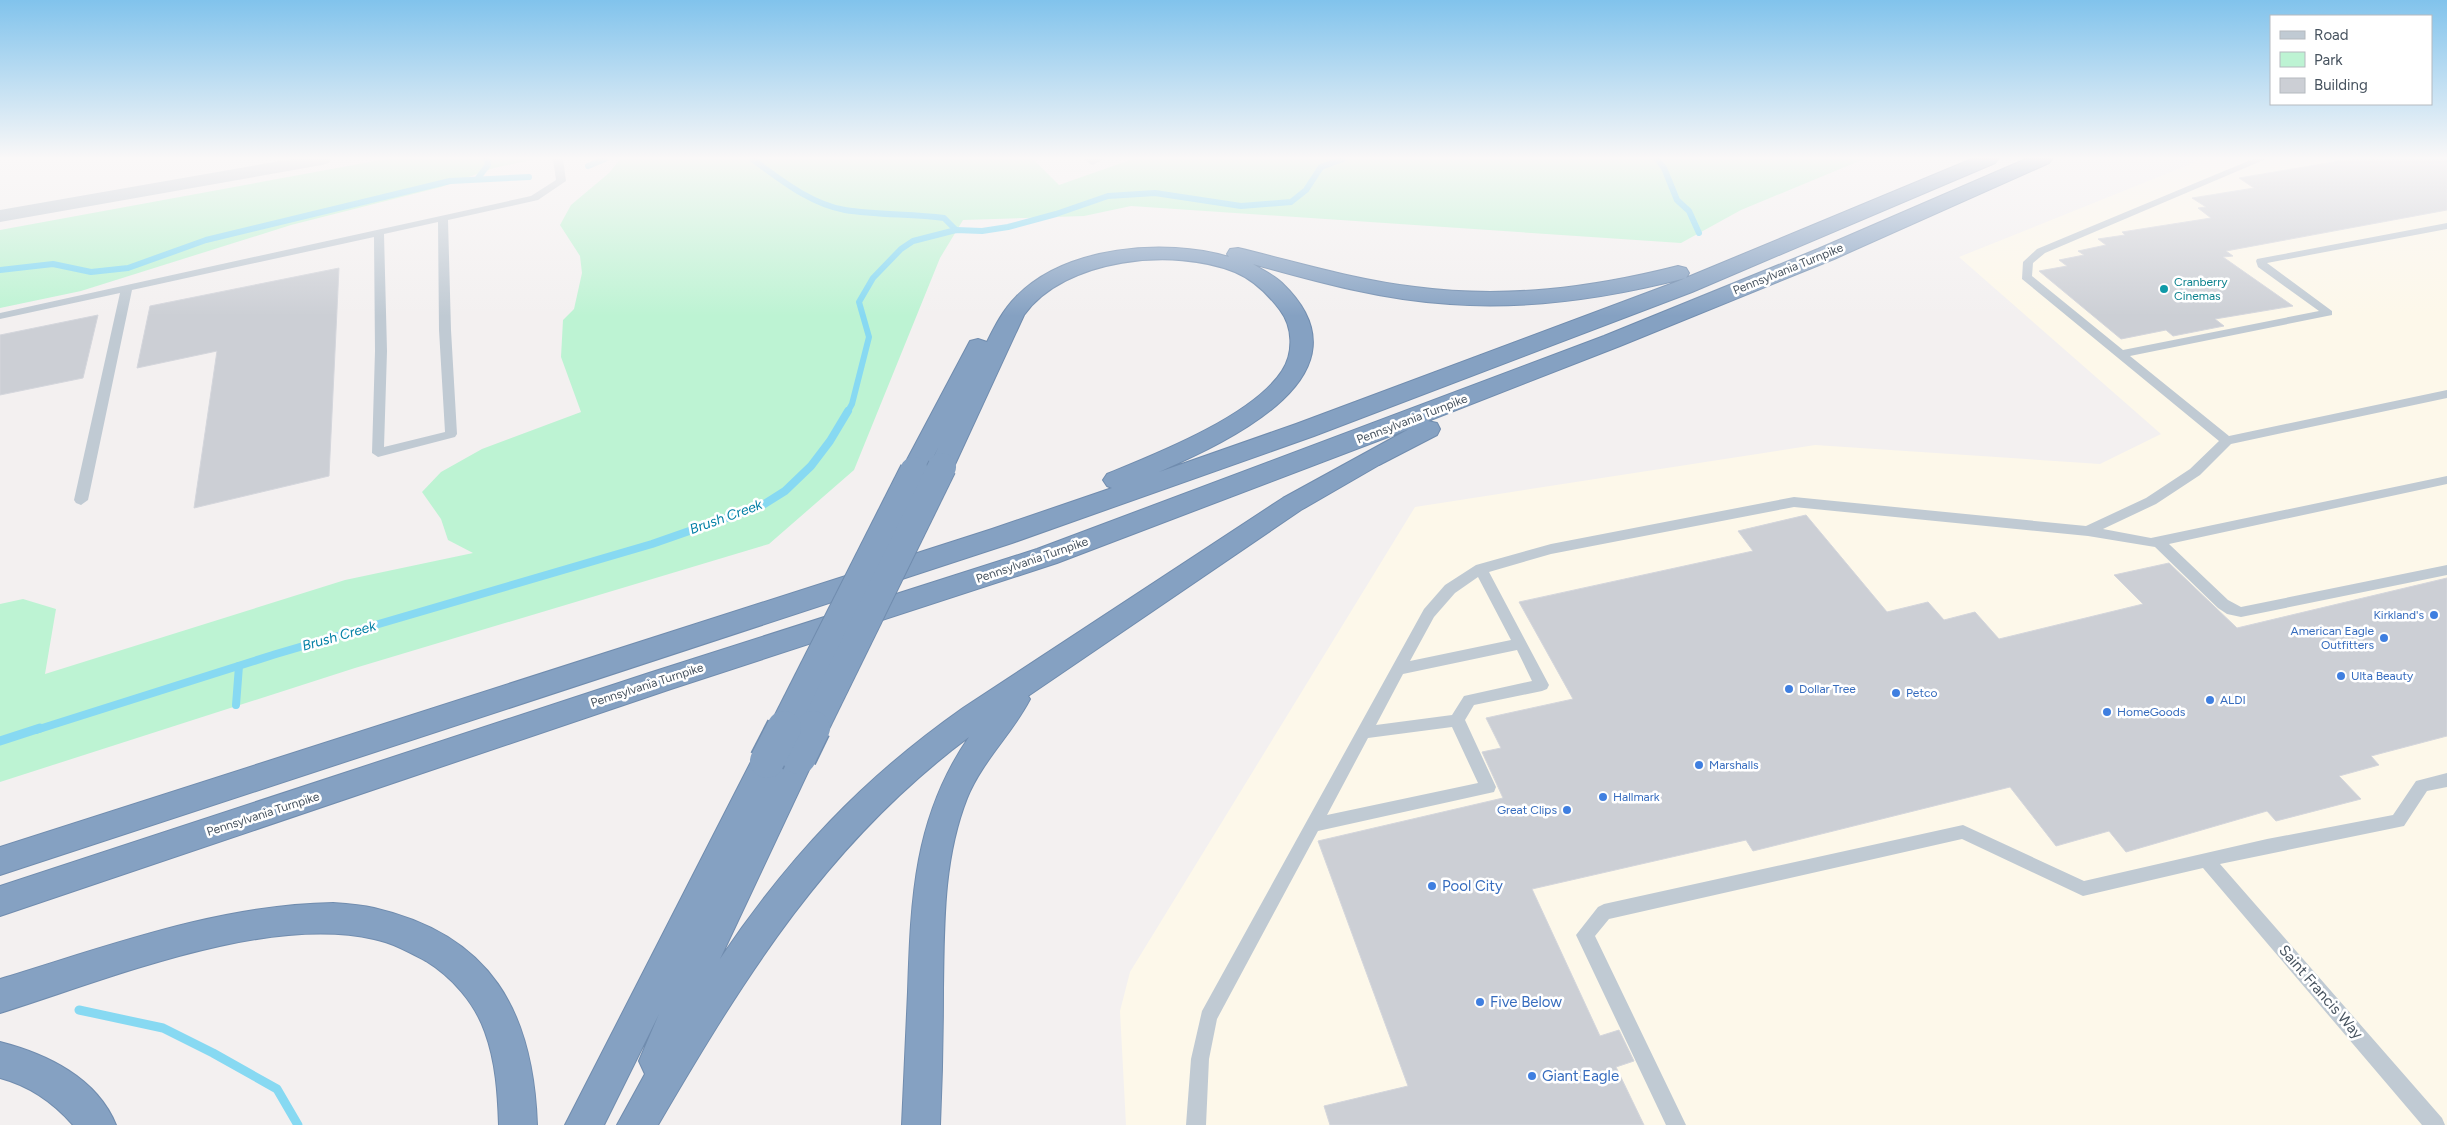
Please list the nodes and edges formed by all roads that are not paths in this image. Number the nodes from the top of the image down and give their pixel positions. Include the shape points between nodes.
1 (25, 212) edge
2 (473, 212) edge
3 (1861, 212) edge
4 (1923, 212) edge
5 (2134, 212) edge
6 (0, 216) edge
7 (443, 218) junction
8 (2447, 226) edge
9 (379, 233) junction
10 (1792, 240) junction
11 (127, 288) junction
12 (0, 316) edge
13 (1612, 341) junction
14 (2120, 354) junction
15 (2447, 394) edge
16 (2227, 441) junction
17 (2445, 482) edge
18 (81, 500) dead end
19 (2088, 531) junction
20 (2158, 542) junction
21 (1481, 569) junction
22 (2447, 570) edge
23 (873, 577) junction
24 (1521, 644) junction
25 (1398, 669) junction
26 (1029, 682) junction
27 (1457, 720) junction
28 (1363, 733) junction
29 (783, 759) junction
30 (2447, 780) edge
31 (1313, 825) junction
32 (2206, 860) junction
33 (0, 861) edge
34 (0, 901) edge
35 (0, 996) edge
36 (0, 1060) edge
37 (97, 1125) edge
38 (518, 1125) edge
39 (584, 1125) edge
40 (635, 1125) edge
41 (921, 1125) edge
42 (1196, 1125) edge
43 (1676, 1125) edge
44 (2435, 1125) edge

1 - 6 street
2 - 7 lane
3 - 10 highway, Pennsylvania Turnpike
4 - 13 highway, Pennsylvania Turnpike
5 - 14 lane via 2041,250 2028,262 2026,277
7 - 9 lane
7 - 9 lane via 451,434 378,453 381,351
8 - 14 lane via 2261,261 2262,265 2328,313
9 - 11 lane
10 - 23 highway, Pennsylvania Turnpike via 1675,290 1305,430 1011,533
10 - 29 highway, bridge via 1761,244 1648,282 1536,298 1458,298 1376,288 1199,247 1134,245 1088,253 1061,262 1020,287 991,320 914,471
11 - 12 lane
11 - 18 lane
13 - 26 highway via 1452,417 1322,485
13 - 34 highway, Pennsylvania Turnpike via 1047,556 650,684
14 - 16 lane
15 - 16 lane
16 - 19 lane via 2194,472 2151,501
17 - 20 lane
19 - 20 lane
19 - 21 lane via 1794,502 1551,549
20 - 22 lane via 2223,604 2241,612
21 - 24 lane
21 - 25 lane via 1450,589 1429,613
23 - 29 highway, bridge via 1024,514 1119,479 1248,414 1277,393 1292,376 1300,360 1304,341 1301,324 1292,307 1262,278 1224,261 1178,254 1119,256 1078,268 1041,286 1014,313 942,467
23 - 33 highway, Pennsylvania Turnpike
24 - 25 lane
24 - 27 lane via 1542,685 1469,700
25 - 28 lane
26 - 40 highway via 935,745 850,821 772,914 690,1035
26 - 41 highway via 968,766 946,810 939,835 933,860 928,916
27 - 28 lane
27 - 31 lane via 1488,787
28 - 31 lane
29 - 39 highway
29 - 40 highway via 684,996
30 - 32 lane via 2422,786 2398,821
31 - 42 lane via 1208,1017 1200,1059
32 - 43 lane via 2083,889 1963,832 1604,912 1585,935
32 - 44 lane, Saint Francis Way
35 - 38 highway via 185,939 255,923 327,918 402,930 438,949 466,969 486,993 500,1019 512,1054
36 - 37 highway via 22,1065 45,1076 85,1108

